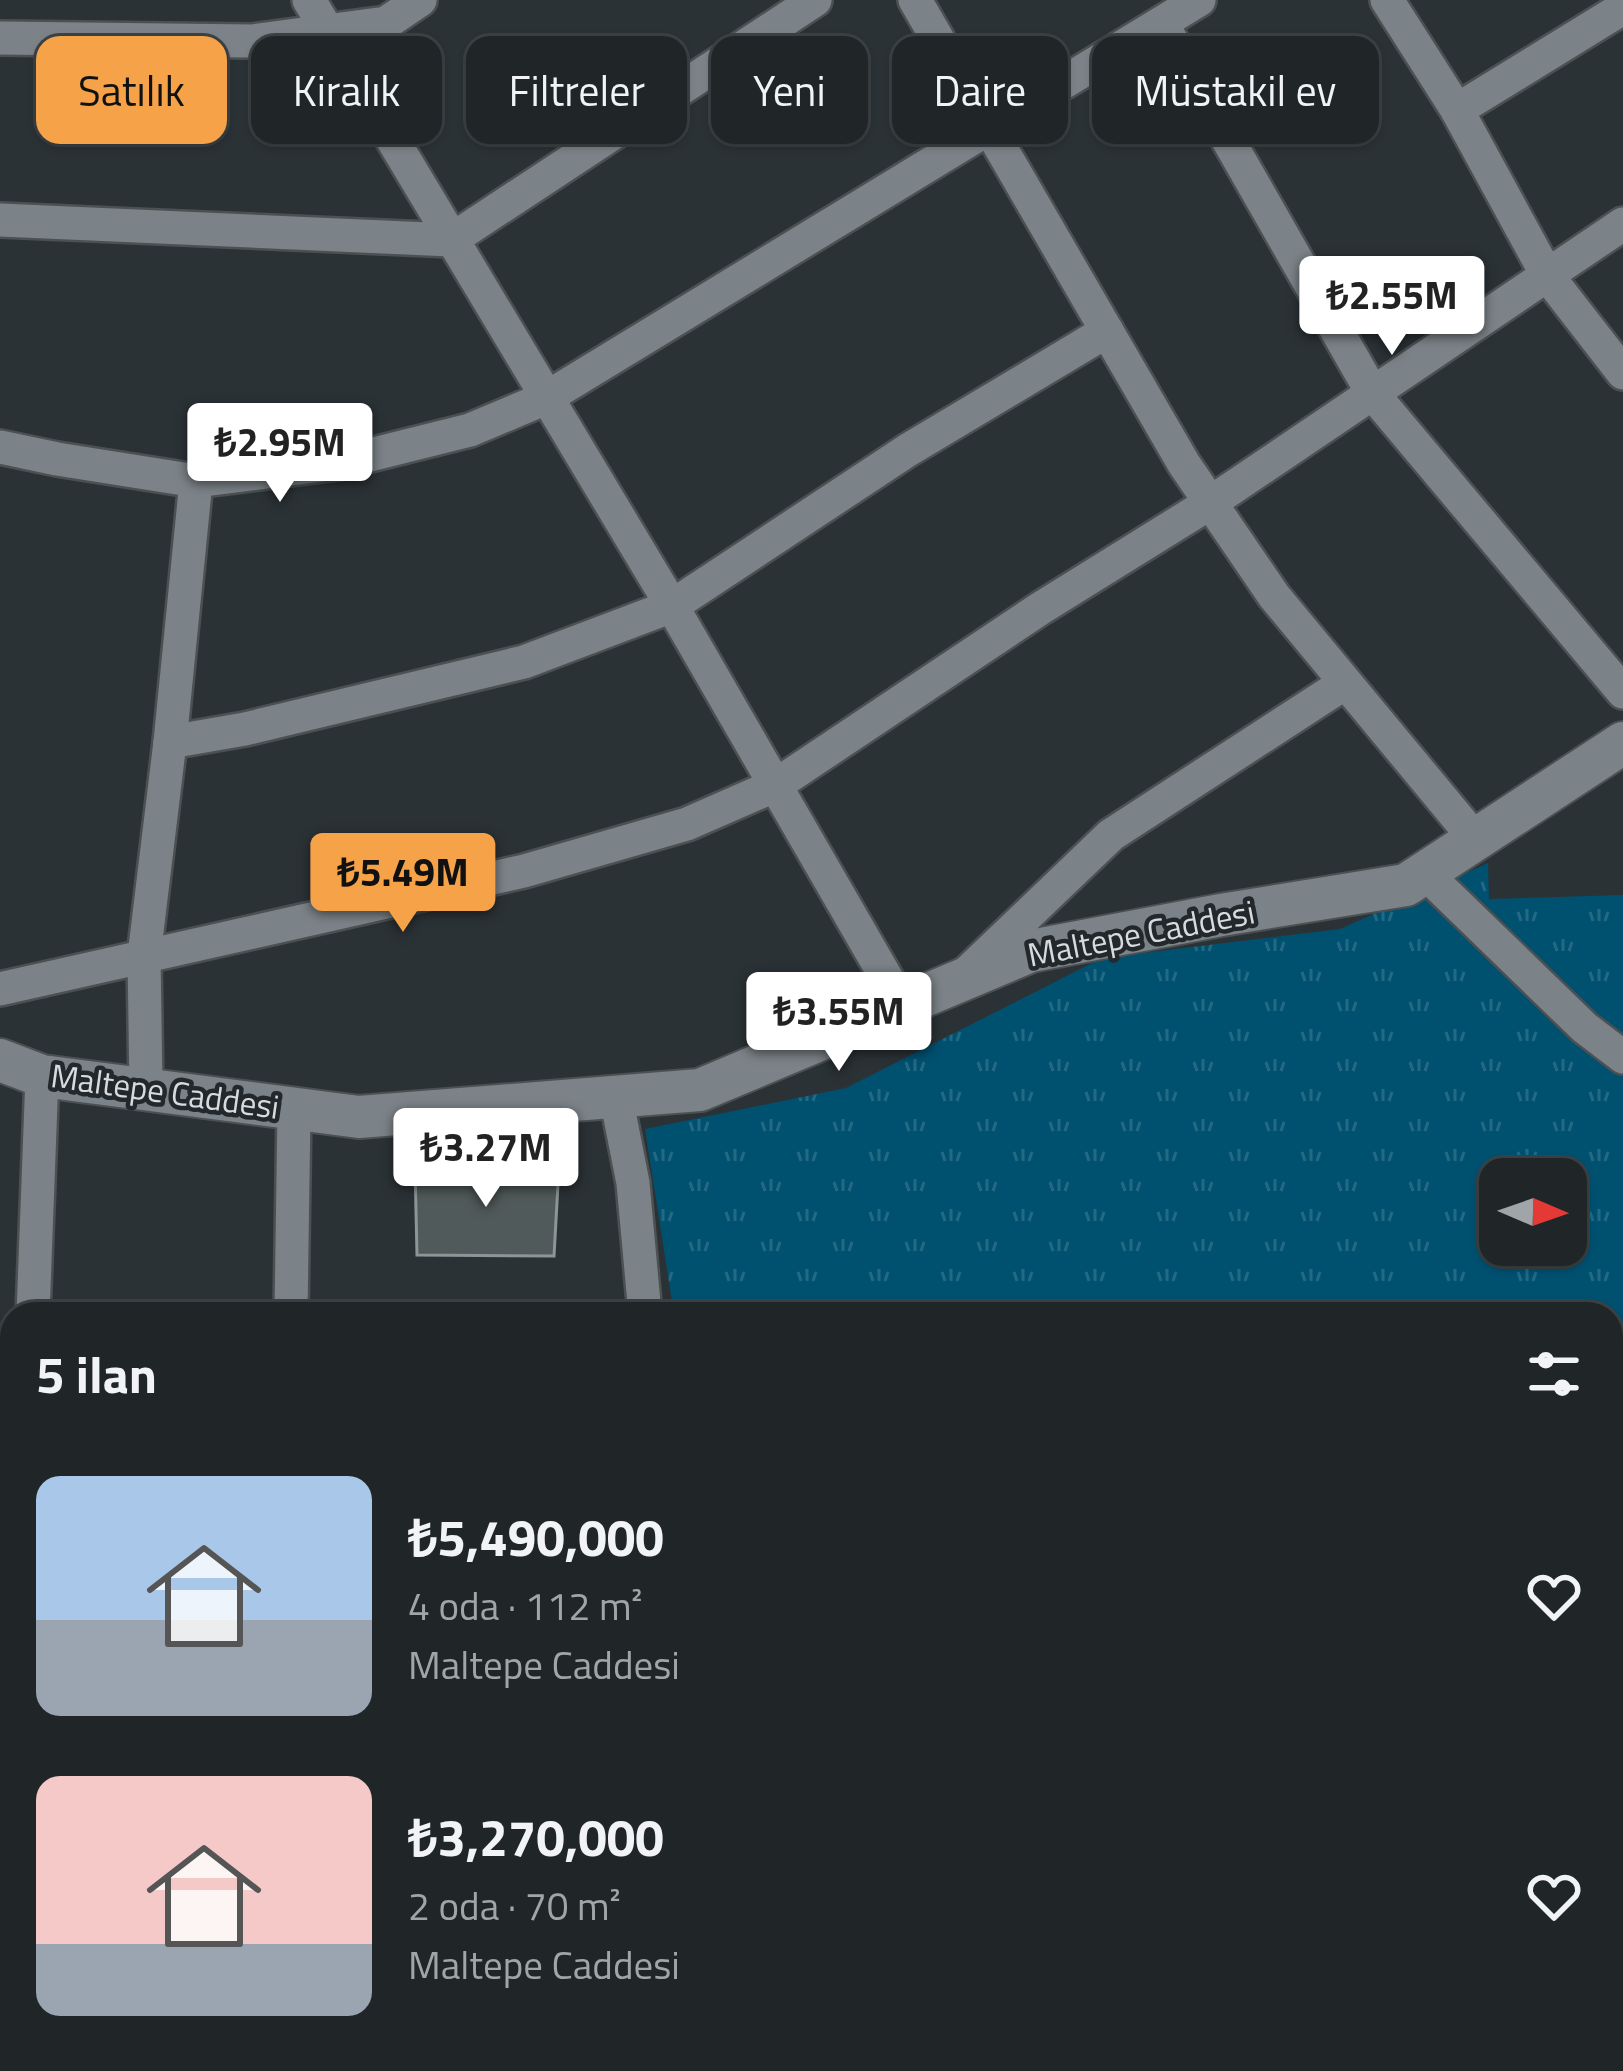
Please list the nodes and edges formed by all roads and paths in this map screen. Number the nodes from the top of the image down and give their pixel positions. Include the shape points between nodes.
1 (309, 0) edge
2 (420, 0) edge
3 (815, 0) edge
4 (916, 0) edge
5 (1199, 0) edge
6 (1388, 0) edge
7 (1623, 8) edge
8 (1162, 24) junction
9 (326, 31) junction
10 (937, 36) edge
11 (0, 38) edge
12 (1068, 79) edge
13 (1457, 110) junction
14 (960, 144) edge
15 (999, 144) edge
16 (0, 220) edge
17 (1623, 224) edge
18 (451, 240) junction
19 (1547, 275) junction
20 (1107, 331) junction
21 (1623, 373) edge
22 (1373, 394) junction
23 (546, 398) junction
24 (0, 447) edge
25 (196, 481) junction
26 (1210, 503) junction
27 (672, 606) junction
28 (1345, 683) junction
29 (1623, 692) edge
30 (170, 742) junction
31 (1623, 743) edge
32 (776, 785) junction
33 (1476, 840) junction
34 (1425, 873) junction
35 (144, 956) junction
36 (958, 982) junction
37 (0, 989) edge
38 (902, 1005) junction
39 (1623, 1057) edge
40 (0, 1060) edge
41 (42, 1076) junction
42 (146, 1089) junction
43 (616, 1097) junction
44 (294, 1108) junction
45 (33, 1302) edge
46 (291, 1302) edge
47 (644, 1302) edge

1 - 9 street
2 - 9 street via 386,23
3 - 18 street
4 - 10 street
5 - 8 street
6 - 13 street
7 - 13 street
8 - 12 street
8 - 22 street
9 - 11 street via 252,41
9 - 18 street
13 - 19 street
14 - 23 street
15 - 20 street
16 - 18 street
17 - 19 street
18 - 23 street
19 - 21 street
19 - 22 street
20 - 26 street
20 - 27 street
22 - 26 street
22 - 29 street
23 - 25 street via 470,430 338,463
23 - 27 street
24 - 25 street
25 - 30 street
26 - 28 street
26 - 32 street
27 - 30 street via 524,662
27 - 32 street
28 - 33 street
28 - 36 street via 1111,835
30 - 35 street
31 - 33 street, Maltepe Caddesi
32 - 35 street via 687,824 524,871
32 - 38 street
33 - 34 street, Maltepe Caddesi
34 - 36 street, Maltepe Caddesi via 1406,885 1031,952
34 - 39 street
35 - 37 street
35 - 42 street
36 - 38 street, Maltepe Caddesi
38 - 43 street, Maltepe Caddesi via 700,1090
40 - 41 street, Maltepe Caddesi
41 - 42 street, Maltepe Caddesi
41 - 45 street
42 - 44 street, Maltepe Caddesi
43 - 44 street, Maltepe Caddesi via 359,1117
43 - 47 street
44 - 46 street

